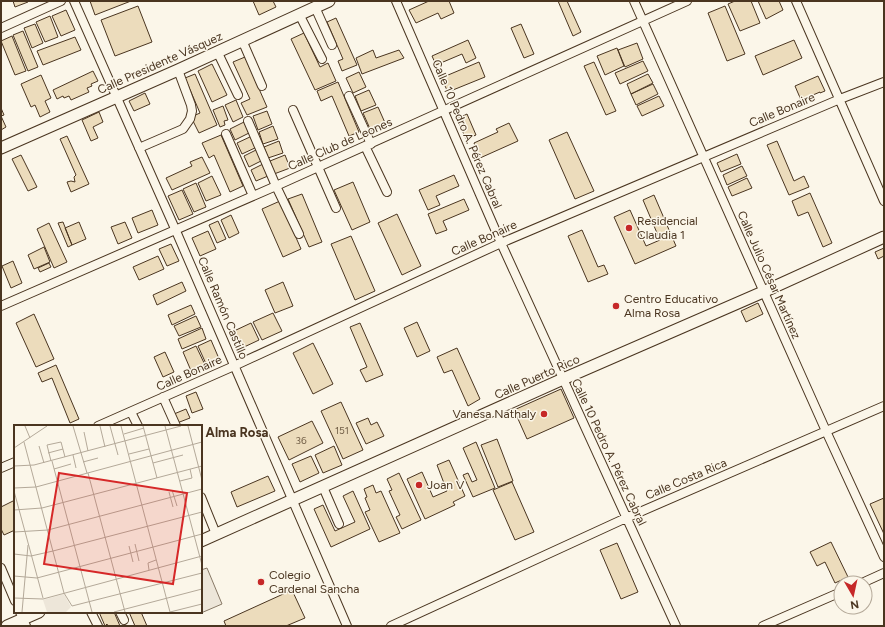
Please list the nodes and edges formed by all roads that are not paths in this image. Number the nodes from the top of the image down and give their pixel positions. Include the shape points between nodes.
1 (62, 1) edge
2 (74, 1) edge
3 (329, 1) edge
4 (396, 1) edge
5 (634, 1) edge
6 (687, 1) edge
7 (796, 1) edge
8 (315, 7) junction
9 (300, 14) junction
10 (643, 21) junction
11 (1, 28) edge
12 (242, 40) junction
13 (332, 45) dead end
14 (217, 51) junction
15 (322, 58) dead end
16 (178, 70) junction
17 (884, 82) edge
18 (262, 86) dead end
19 (238, 95) dead end
20 (349, 96) dead end
21 (117, 97) junction
22 (840, 99) junction
23 (293, 110) dead end
24 (444, 111) junction
25 (248, 121) dead end
26 (226, 134) dead end
27 (368, 145) junction
28 (1, 148) edge
29 (140, 148) junction
30 (703, 158) junction
31 (318, 167) junction
32 (276, 186) junction
33 (387, 192) dead end
34 (253, 196) junction
35 (884, 201) edge
36 (336, 208) dead end
37 (176, 230) junction
38 (299, 234) dead end
39 (884, 237) edge
40 (501, 243) junction
41 (764, 292) junction
42 (1, 306) edge
43 (234, 366) junction
44 (563, 379) junction
45 (163, 397) junction
46 (884, 406) edge
47 (132, 412) junction
48 (100, 425) edge
49 (138, 425) edge
50 (176, 425) edge
51 (826, 432) junction
52 (14, 462) edge
53 (1, 468) edge
54 (323, 487) junction
55 (202, 499) edge
56 (293, 500) junction
57 (626, 518) junction
58 (339, 524) dead end
59 (216, 534) junction
60 (202, 541) edge
61 (884, 557) edge
62 (1, 568) edge
63 (884, 573) edge
64 (873, 578) edge
65 (833, 595) edge
66 (14, 599) edge
67 (37, 613) edge
68 (92, 613) edge
69 (120, 613) edge
70 (23, 619) edge
71 (124, 620) dead end
72 (7, 626) edge
73 (98, 626) edge
74 (347, 626) edge
75 (390, 626) edge
76 (676, 626) edge
77 (763, 626) edge

1 - 11 street
2 - 21 street, Calle Ramón Castillo
3 - 8 street, Calle Presidente Vásquez
4 - 24 street, Calle 10 Pedro A. Pérez Cabral
5 - 10 street, Calle Julio César Martínez
6 - 10 street, Calle Club de Leones
7 - 22 street
8 - 9 street, Calle Presidente Vásquez
8 - 13 street
9 - 12 street, Calle Presidente Vásquez
9 - 15 street
10 - 24 street, Calle Club de Leones
10 - 30 street, Calle Julio César Martínez
12 - 14 street, Calle Presidente Vásquez
12 - 18 street
14 - 16 street, Calle Presidente Vásquez
14 - 19 street
16 - 21 street, Calle Presidente Vásquez
16 - 29 street via 191,105 190,118 183,129
17 - 22 street, Calle Bonaire
20 - 27 street
21 - 28 street, Calle Presidente Vásquez
21 - 29 street, Calle Ramón Castillo
22 - 30 street, Calle Bonaire
22 - 35 street
23 - 31 street
24 - 27 street, Calle Club de Leones
24 - 40 street, Calle 10 Pedro A. Pérez Cabral
25 - 32 street
26 - 34 street
27 - 31 street, Calle Club de Leones
27 - 33 street
29 - 37 street, Calle Ramón Castillo
30 - 40 street, Calle Bonaire
30 - 41 street, Calle Julio César Martínez
31 - 32 street, Calle Club de Leones
31 - 36 street
32 - 34 street, Calle Club de Leones
32 - 38 street
34 - 37 street, Calle Club de Leones
37 - 42 street, Calle Club de Leones
37 - 43 street, Calle Ramón Castillo
39 - 41 street, Calle Puerto Rico
40 - 43 street, Calle Bonaire
40 - 44 street, Calle 10 Pedro A. Pérez Cabral
41 - 44 street, Calle Puerto Rico
41 - 51 street, Calle Julio César Martínez
43 - 45 street, Calle Bonaire
43 - 56 street, Calle Ramón Castillo
44 - 54 street, Calle Puerto Rico
44 - 57 street, Calle 10 Pedro A. Pérez Cabral
45 - 47 street, Calle Bonaire
45 - 50 street
46 - 51 street, Calle Costa Rica
47 - 48 street, Calle Bonaire
47 - 49 street
51 - 57 street, Calle Costa Rica
51 - 61 street, Calle Julio César Martínez
52 - 53 street
54 - 56 street, Calle Puerto Rico
54 - 58 street
55 - 59 street
56 - 59 street, Calle Puerto Rico
56 - 74 street, Calle Ramón Castillo
57 - 75 street, Calle Costa Rica
57 - 76 street, Calle 10 Pedro A. Pérez Cabral
59 - 60 street, Calle Puerto Rico
62 - 66 street
63 - 64 street
65 - 77 street
67 - 70 street
68 - 73 street
69 - 71 street
70 - 72 street

